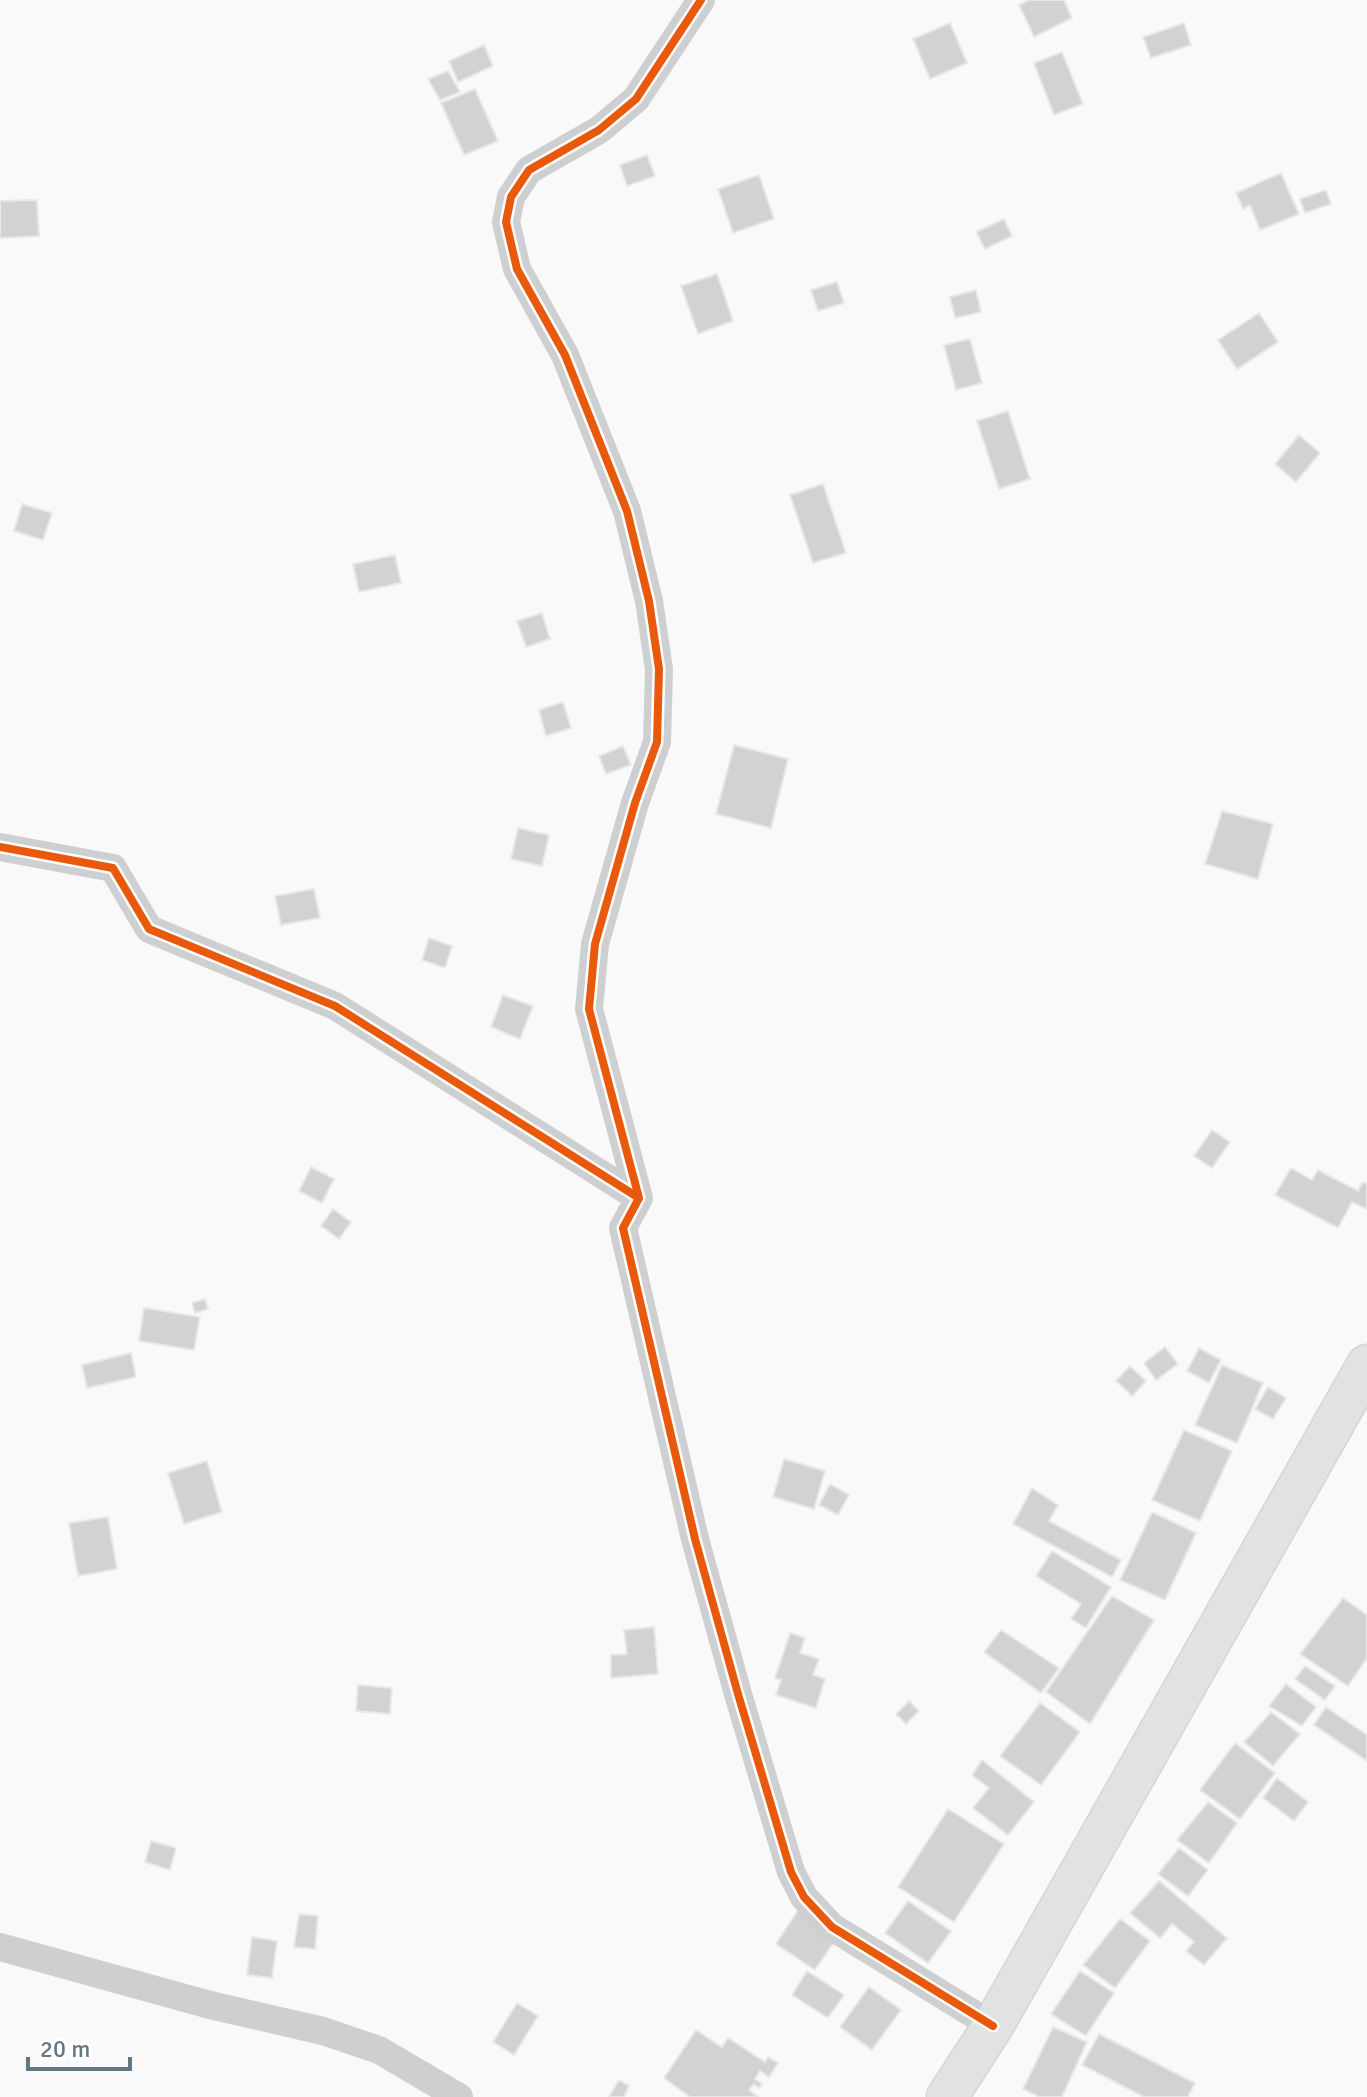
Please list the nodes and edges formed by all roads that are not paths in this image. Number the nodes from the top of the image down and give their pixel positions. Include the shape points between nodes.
1 (701, 0) edge
2 (0, 847) edge
3 (639, 1198) junction
4 (1367, 1365) edge
5 (0, 1947) edge
6 (993, 2026) junction
7 (459, 2097) edge
8 (947, 2097) edge

1 - 3 street via 636,99 599,130 529,170 511,197 506,222 517,269 565,355 627,511 659,669 657,742 595,944 589,1009
2 - 3 street via 113,868 149,929 335,1006
3 - 6 street via 623,1228 695,1539 791,1872 804,1897 832,1927
4 - 6 main road
5 - 7 street via 323,2031 379,2050
6 - 8 main road

